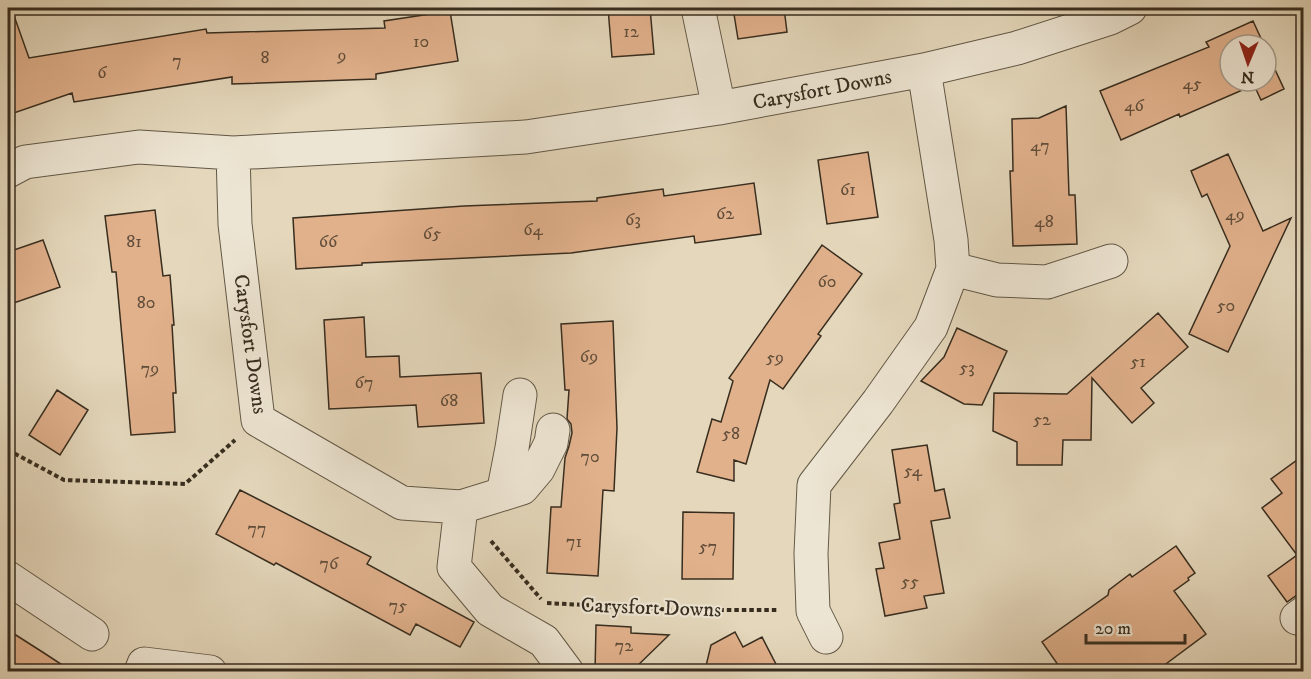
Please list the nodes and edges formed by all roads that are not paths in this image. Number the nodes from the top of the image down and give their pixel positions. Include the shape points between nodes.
1 (698, 8) edge
2 (1130, 8) edge
3 (924, 70) junction
4 (719, 108) junction
5 (233, 153) junction
6 (8, 171) edge
7 (1111, 261) dead end
8 (953, 268) junction
9 (520, 396) dead end
10 (554, 430) dead end
11 (503, 494) junction
12 (461, 507) junction
13 (8, 578) edge
14 (820, 624) road end
15 (92, 634) dead end
16 (141, 672) edge
17 (210, 672) edge
18 (567, 672) edge

1 - 4 street
2 - 3 street, Carysfort Downs via 1017,48
3 - 4 street, Carysfort Downs
3 - 8 street
4 - 5 street, Carysfort Downs via 526,137
5 - 6 street, Carysfort Downs via 139,147 26,162
5 - 12 street, Carysfort Downs via 235,224 258,420 402,503
7 - 8 street via 1047,282 997,280
8 - 14 street via 931,327 814,485 810,554
9 - 11 street
10 - 11 street via 538,469 522,488
11 - 12 street
12 - 18 street via 454,567 490,610 544,641
13 - 15 street
16 - 17 street via 144,664

